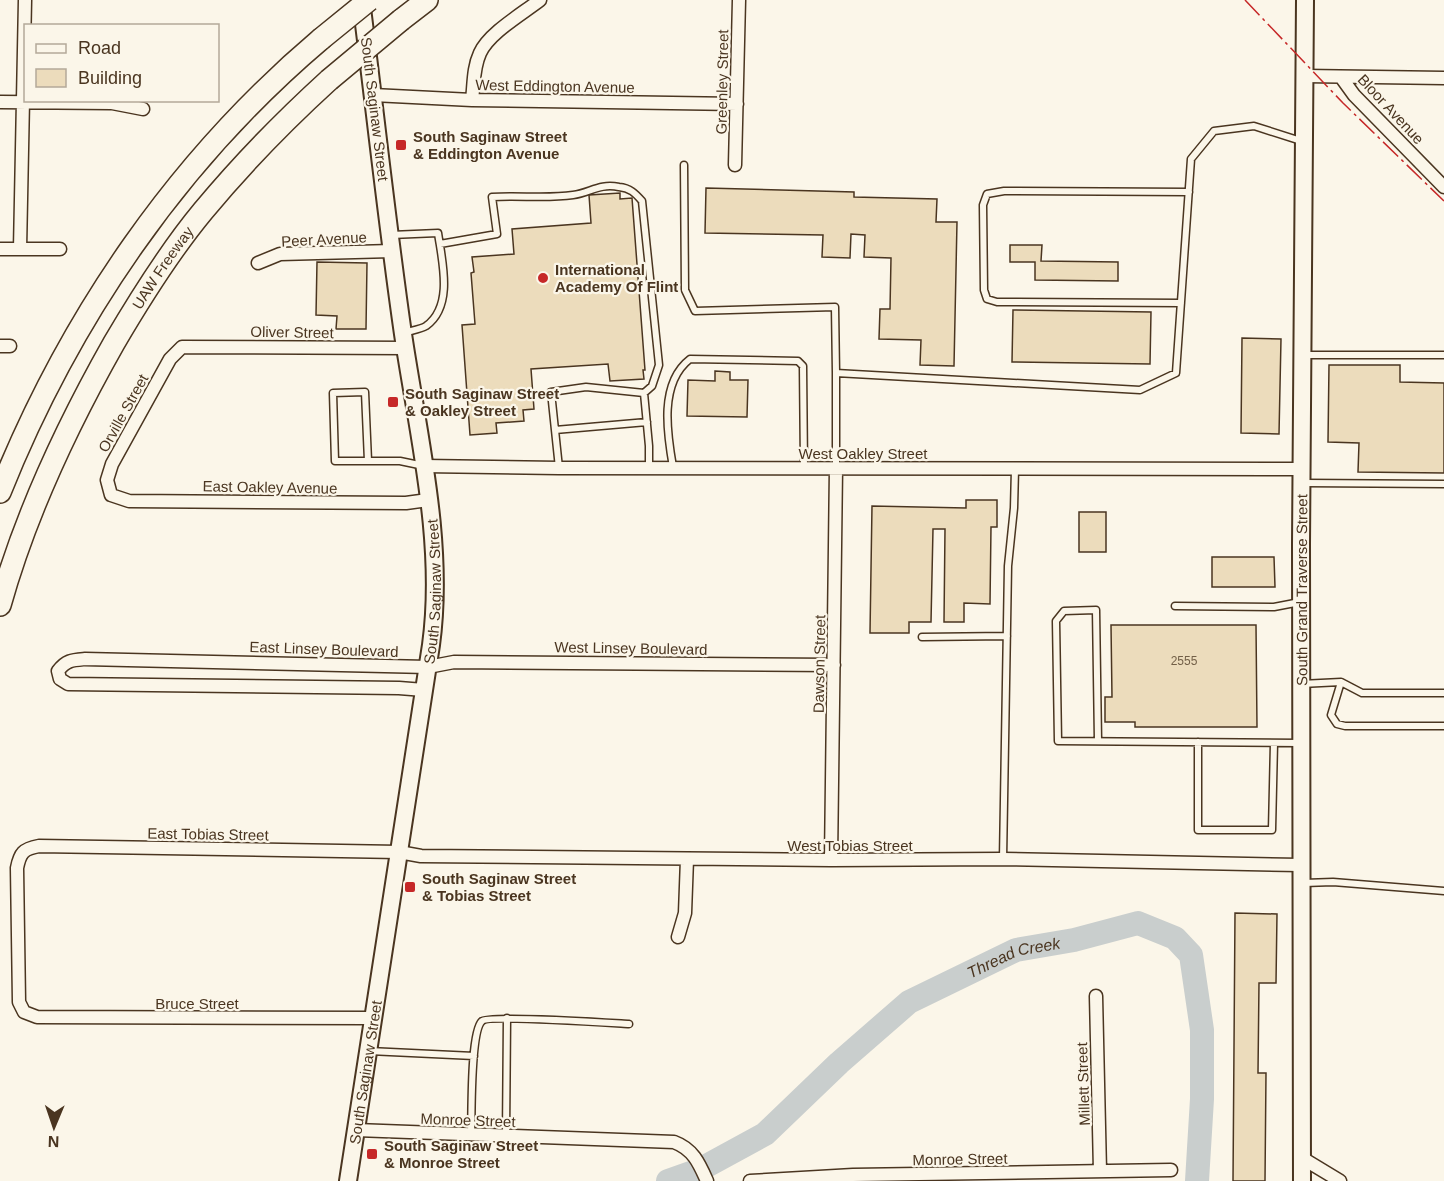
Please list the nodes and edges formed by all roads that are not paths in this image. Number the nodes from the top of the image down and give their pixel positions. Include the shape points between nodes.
1 (25, 0) edge
2 (361, 0) edge
3 (369, 0) edge
4 (427, 0) edge
5 (540, 0) edge
6 (739, 0) edge
7 (1305, 0) edge
8 (25, 24) edge
9 (24, 51) edge
10 (1305, 76) junction
11 (1341, 77) junction
12 (1444, 78) edge
13 (373, 95) junction
14 (472, 100) junction
15 (0, 102) edge
16 (23, 102) junction
17 (737, 104) junction
18 (143, 109) dead end
19 (1305, 142) junction
20 (684, 165) dead end
21 (735, 165) dead end
22 (1444, 187) edge
23 (1189, 192) junction
24 (392, 243) junction
25 (440, 244) junction
26 (0, 249) edge
27 (20, 249) junction
28 (60, 249) dead end
29 (258, 263) dead end
30 (1181, 303) junction
31 (404, 340) junction
32 (178, 349) joint
33 (1302, 355) junction
34 (1444, 355) edge
35 (836, 373) junction
36 (644, 393) junction
37 (647, 422) junction
38 (556, 432) junction
39 (368, 461) junction
40 (424, 466) junction
41 (649, 467) junction
42 (674, 467) junction
43 (559, 468) junction
44 (804, 468) junction
45 (836, 468) junction
46 (1015, 469) junction
47 (1301, 476) junction
48 (1444, 484) edge
49 (0, 492) edge
50 (111, 495) joint
51 (428, 500) junction
52 (1301, 602) junction
53 (0, 605) edge
54 (1175, 606) dead end
55 (1007, 636) junction
56 (922, 637) dead end
57 (219, 661) junction
58 (834, 665) junction
59 (428, 667) junction
60 (1341, 682) junction
61 (219, 684) junction
62 (1301, 684) junction
63 (424, 690) junction
64 (1444, 693) edge
65 (1444, 726) edge
66 (1098, 741) junction
67 (1198, 742) junction
68 (1274, 742) junction
69 (1300, 743) junction
70 (399, 852) junction
71 (687, 859) junction
72 (1003, 859) junction
73 (831, 861) junction
74 (1300, 866) junction
75 (1300, 883) junction
76 (1444, 891) edge
77 (678, 937) dead end
78 (1096, 996) dead end
79 (24, 1012) joint
80 (372, 1018) junction
81 (507, 1018) junction
82 (629, 1024) dead end
83 (367, 1051) junction
84 (474, 1056) junction
85 (356, 1130) junction
86 (471, 1136) junction
87 (506, 1136) junction
88 (1302, 1158) junction
89 (1171, 1170) dead end
90 (1100, 1172) junction
91 (853, 1178) edge
92 (348, 1181) edge
93 (707, 1181) edge
94 (750, 1181) edge
95 (1302, 1181) edge
96 (1340, 1181) edge

1 - 8 street
2 - 13 main road, South Saginaw Street
3 - 49 highway, bridge via 280,75 217,139 124,256 42,398
4 - 53 highway, UAW Freeway, bridge via 329,80 270,137 209,204 157,272 83,399 52,464 20,540
5 - 14 street via 481,51
6 - 17 street, Greenley Street
7 - 10 main road, South Grand Traverse Street
9 - 16 street
10 - 11 street
10 - 19 main road, South Grand Traverse Street
11 - 12 street
11 - 22 street, Bloor Avenue
13 - 14 street, West Eddington Avenue
13 - 24 main road, South Saginaw Street
14 - 17 street, West Eddington Avenue
15 - 16 street
16 - 18 street via 112,103
16 - 27 street
17 - 21 street, Greenley Street
19 - 23 lane via 1254,126 1214,131 1191,159
19 - 33 main road, South Grand Traverse Street
20 - 35 lane via 685,290 695,311 835,307
23 - 30 lane
23 - 30 lane via 1004,191 987,194 983,205 987,299
24 - 25 lane via 438,233
24 - 29 street, Peer Avenue via 280,254
24 - 31 main road, South Saginaw Street
25 - 31 lane via 444,283 441,307 426,326
25 - 36 lane via 497,234 492,197 568,196 596,187 632,190 642,201 659,365 652,386
26 - 27 street
27 - 28 street
30 - 35 lane via 1176,373 1140,390
31 - 32 street, Oliver Street
31 - 40 main road, South Saginaw Street
32 - 50 street, Orville Street via 112,464 108,480
33 - 34 lane
33 - 47 main road, South Grand Traverse Street
35 - 45 lane
36 - 37 lane
36 - 38 lane via 586,387 551,392
37 - 38 lane
37 - 41 lane
38 - 43 lane
39 - 39 lane via 335,460 333,393 365,392
39 - 40 lane
40 - 43 street, West Oakley Street
40 - 51 main road, South Saginaw Street
41 - 42 street, West Oakley Street
41 - 43 street, West Oakley Street
42 - 44 street, West Oakley Street
42 - 44 lane via 667,413 675,380 681,366 690,359 798,361 803,366
44 - 45 street, West Oakley Street
45 - 46 street, West Oakley Street
45 - 58 street, Dawson Street
46 - 47 street, West Oakley Street
46 - 55 lane
47 - 48 lane
47 - 52 main road, South Grand Traverse Street
50 - 51 street, East Oakley Avenue via 129,501
51 - 59 main road, South Saginaw Street via 435,575
52 - 54 lane via 1274,607
52 - 62 main road, South Grand Traverse Street
55 - 56 lane
55 - 72 lane
57 - 59 street, East Linsey Boulevard
57 - 61 street
57 - 61 street, East Linsey Boulevard via 70,660 58,671 60,679 68,684
58 - 59 street, West Linsey Boulevard via 454,662
58 - 73 street, Dawson Street
59 - 63 main road, South Saginaw Street
60 - 62 lane
60 - 64 lane via 1362,693
60 - 65 lane via 1331,715 1336,724
61 - 63 street, East Linsey Boulevard
62 - 69 main road, South Grand Traverse Street
63 - 70 main road, South Saginaw Street
66 - 66 lane via 1058,741 1056,621 1064,611 1096,610
66 - 67 lane
67 - 68 lane
67 - 68 lane via 1198,830 1272,830
68 - 69 lane
69 - 74 main road, South Grand Traverse Street
70 - 71 street, West Tobias Street via 421,856
70 - 79 street, East Tobias Street via 26,848 17,868 19,1002
70 - 80 main road, South Saginaw Street
71 - 73 street, West Tobias Street
71 - 77 street via 685,912
72 - 73 street, West Tobias Street
72 - 74 street, West Tobias Street
74 - 75 main road, South Grand Traverse Street
75 - 76 lane
75 - 88 main road, South Grand Traverse Street
78 - 90 street, Millett Street
79 - 80 street, Bruce Street via 37,1017
80 - 83 main road, South Saginaw Street
81 - 82 lane
81 - 84 lane via 481,1021 476,1030
81 - 87 lane
83 - 84 lane
83 - 85 main road, South Saginaw Street
84 - 86 lane
85 - 86 street, Monroe Street
85 - 92 main road, South Saginaw Street
86 - 87 street, Monroe Street
87 - 93 street, Monroe Street via 674,1142 697,1158
88 - 95 main road, South Grand Traverse Street
88 - 96 street
89 - 90 street, Monroe Street
90 - 91 street, Monroe Street
91 - 94 street, Monroe Street

